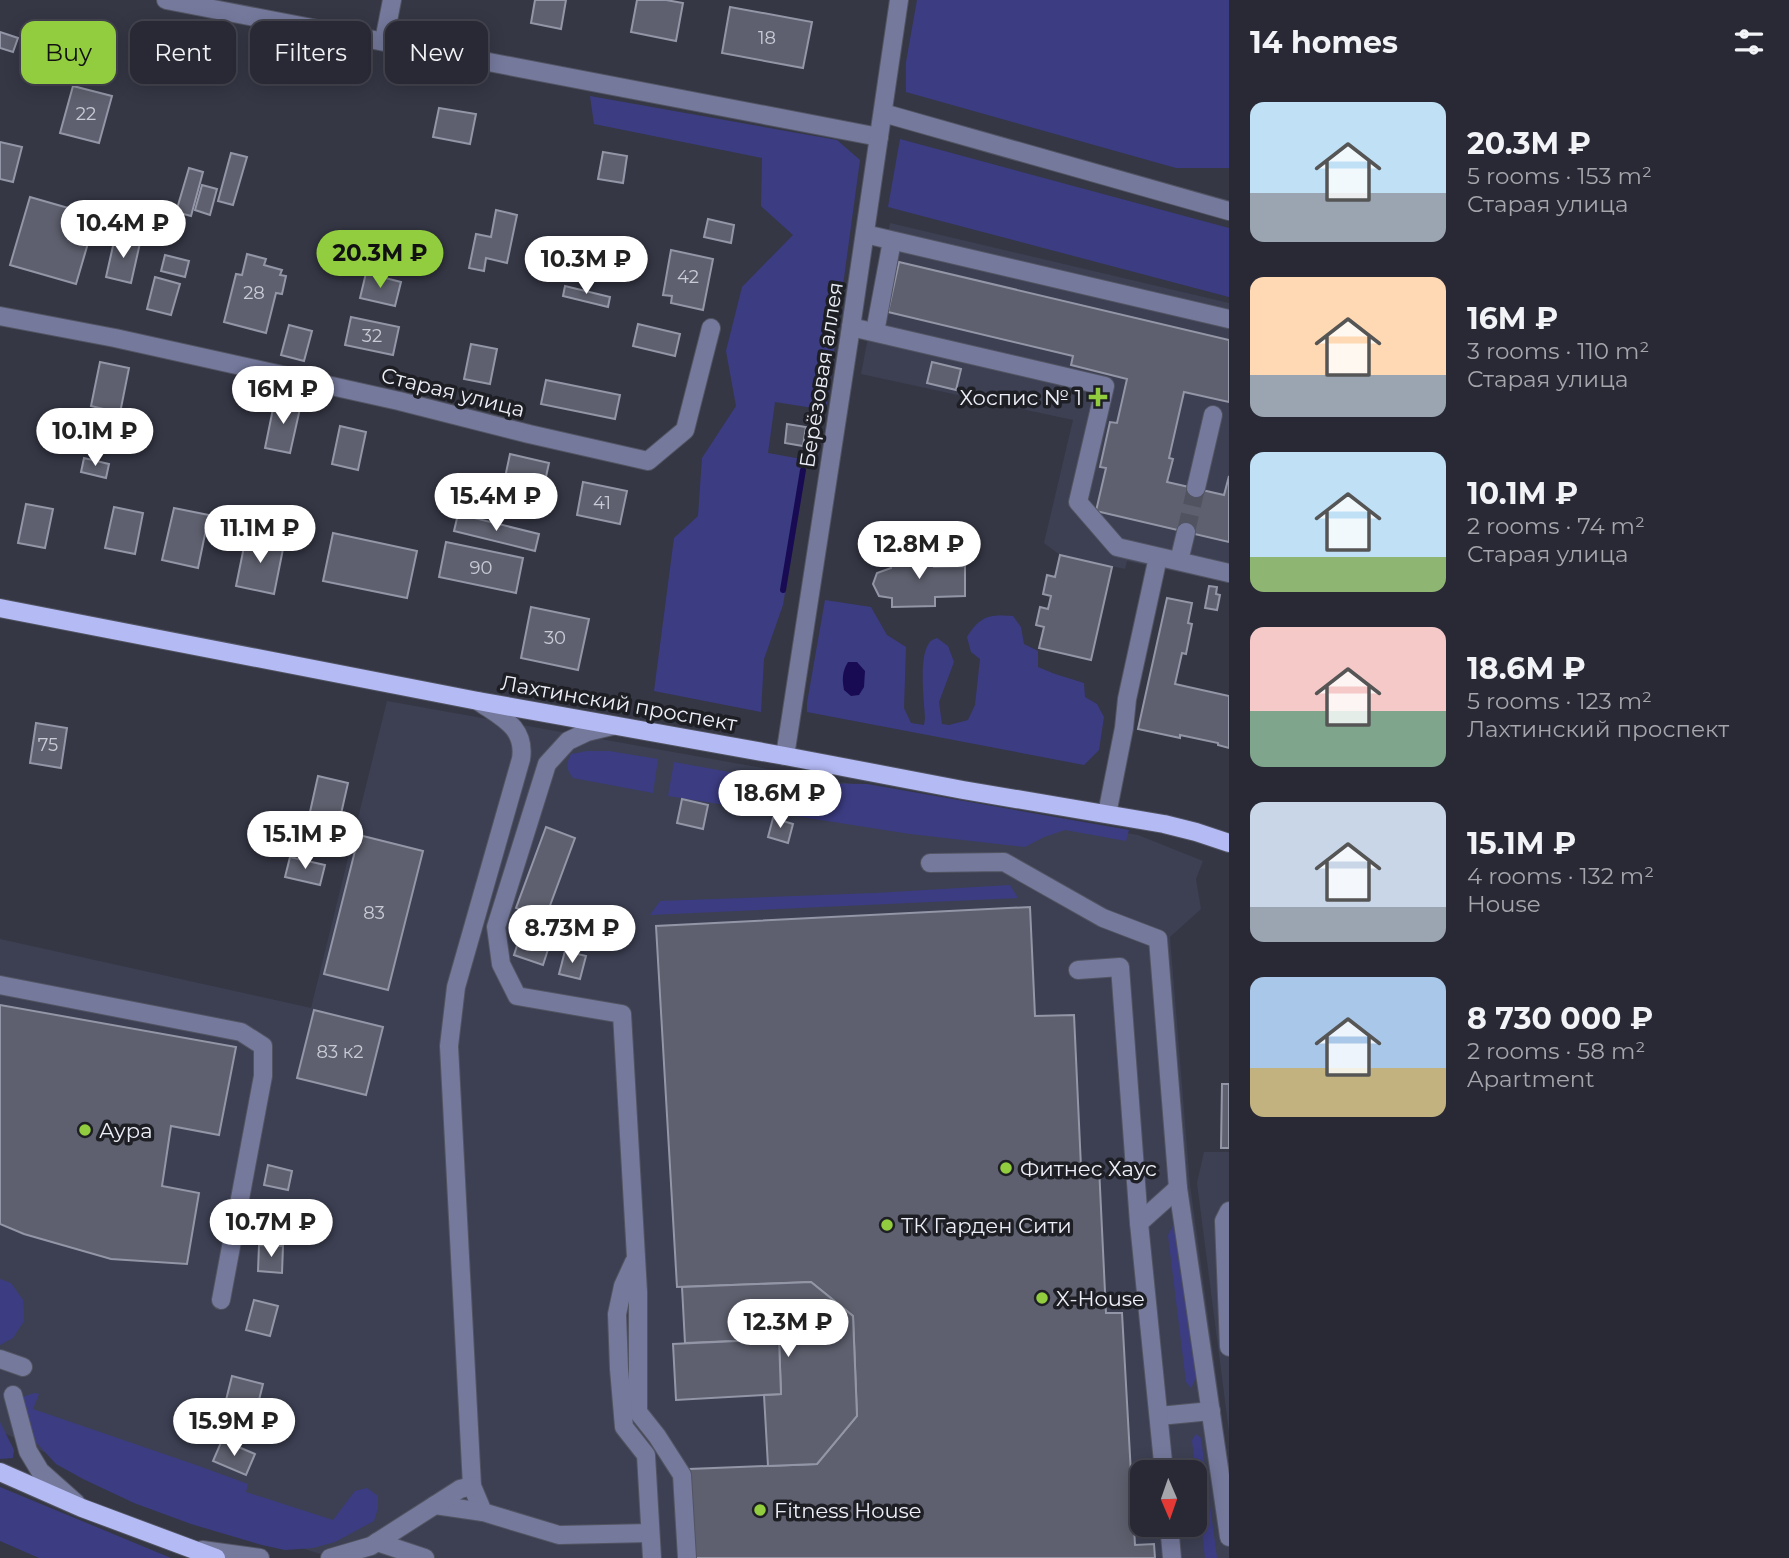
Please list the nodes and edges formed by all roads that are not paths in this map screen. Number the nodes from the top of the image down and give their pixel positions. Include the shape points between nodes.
1 (166, 0) edge
2 (392, 0) edge
3 (899, 0) edge
4 (384, 41) junction
5 (883, 113) junction
6 (879, 137) junction
7 (1229, 211) edge
8 (865, 234) junction
9 (892, 241) junction
10 (858, 278) junction
11 (884, 284) junction
12 (0, 316) edge
13 (1229, 319) edge
14 (851, 327) junction
15 (711, 328) dead end
16 (875, 332) junction
17 (1213, 415) dead end
18 (1196, 488) tunnel mouth
19 (1186, 532) tunnel mouth
20 (1158, 557) junction
21 (1179, 561) junction
22 (1229, 573) edge
23 (0, 608) edge
24 (478, 701) junction
25 (612, 726) junction
26 (785, 756) junction
27 (1108, 814) junction
28 (1229, 844) edge
29 (930, 863) dead end
30 (1078, 970) dead end
31 (0, 985) edge
32 (1178, 1188) junction
33 (1229, 1211) edge
34 (1139, 1223) junction
35 (636, 1259) junction
36 (221, 1300) dead end
37 (1229, 1347) edge
38 (0, 1359) edge
39 (23, 1367) dead end
40 (13, 1395) dead end
41 (1211, 1411) junction
42 (1159, 1416) junction
43 (1221, 1429) edge
44 (1163, 1460) edge
45 (0, 1472) edge
46 (472, 1486) junction
47 (435, 1505) junction
48 (82, 1508) junction
49 (483, 1512) junction
50 (650, 1533) junction
51 (1170, 1537) edge
52 (1229, 1537) edge
53 (377, 1542) junction
54 (188, 1549) junction
55 (216, 1558) edge
56 (260, 1558) edge
57 (330, 1558) edge
58 (425, 1558) edge
59 (652, 1558) edge
60 (687, 1558) edge
61 (1172, 1558) edge

1 - 4 street
2 - 4 street
3 - 5 street, Берёзовая аллея
4 - 6 street
5 - 6 street, Берёзовая аллея
5 - 7 street
6 - 8 street, Берёзовая аллея
8 - 9 street
8 - 10 street, Берёзовая аллея
9 - 11 street
9 - 13 street
10 - 11 street
10 - 14 street, Берёзовая аллея
11 - 16 street
12 - 15 street, Старая улица via 372,395 648,461 685,430
14 - 16 street
14 - 26 street, Берёзовая аллея
16 - 20 street via 1105,386 1078,502 1116,547
17 - 18 street
19 - 21 street
20 - 21 street
20 - 27 street
21 - 22 street
23 - 24 main road, Лахтинский проспект
24 - 25 main road, Лахтинский проспект
24 - 46 street via 509,722 523,747 456,987 449,1046
25 - 26 main road, Лахтинский проспект
25 - 35 street via 568,741 547,764 496,927 501,964 517,996 622,1014
26 - 27 main road, Лахтинский проспект
27 - 28 main road, Лахтинский проспект via 1164,824
29 - 32 street via 1004,862 1103,918 1158,939
30 - 34 street via 1120,967
31 - 36 street via 241,1032 263,1045 263,1076
32 - 34 street
32 - 41 street
33 - 37 street via 1224,1221
34 - 42 street
35 - 50 street via 617,1314 619,1369 624,1427 646,1455
35 - 60 street via 638,1412 682,1475
38 - 39 street
40 - 48 street via 28,1451 40,1471
41 - 42 street
41 - 43 street
42 - 44 street
43 - 52 street
45 - 48 main road
46 - 47 street
46 - 49 street
47 - 49 street
47 - 53 street
48 - 54 main road
49 - 50 street via 559,1535
50 - 59 street
51 - 61 street
53 - 57 street
53 - 58 street
54 - 55 main road
54 - 56 street

